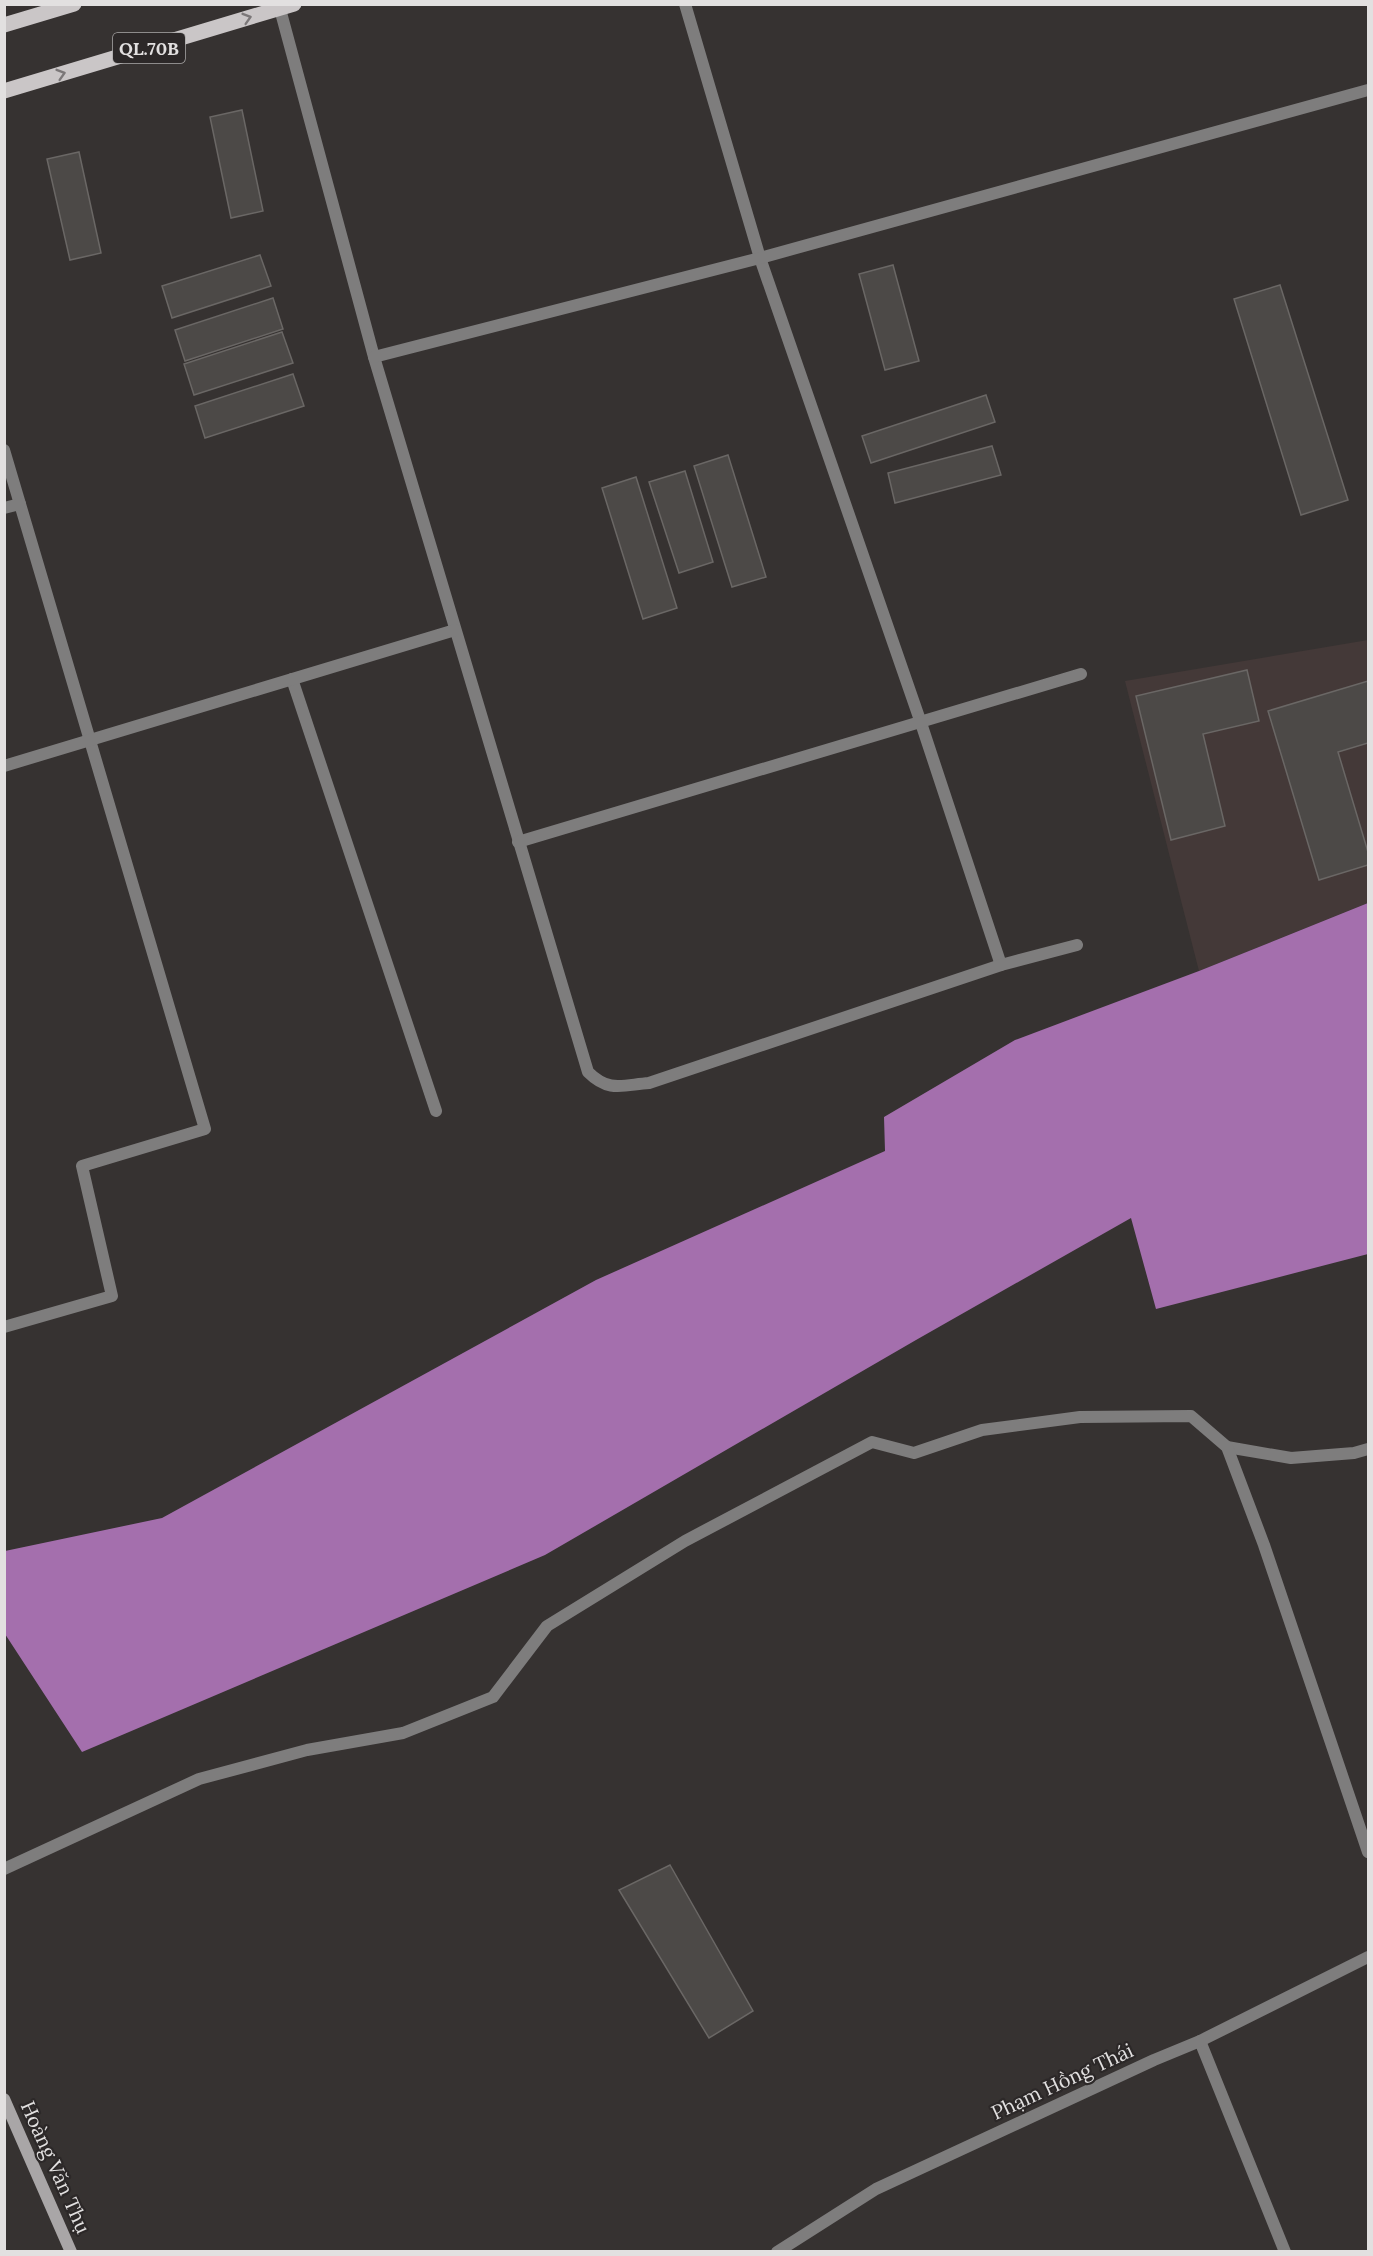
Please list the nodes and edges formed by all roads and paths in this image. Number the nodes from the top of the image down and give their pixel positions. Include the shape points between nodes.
1 (74, 4) edge
2 (685, 4) edge
3 (287, 7) edge
4 (4, 25) edge
5 (1368, 90) edge
6 (4, 91) edge
7 (760, 258) junction
8 (374, 357) junction
9 (4, 450) edge
10 (20, 504) junction
11 (4, 508) edge
12 (455, 630) junction
13 (1081, 674) dead end
14 (292, 679) junction
15 (921, 723) junction
16 (89, 740) junction
17 (4, 766) edge
18 (518, 842) junction
19 (1077, 945) dead end
20 (1001, 965) junction
21 (436, 1111) dead end
22 (4, 1327) edge
23 (1227, 1447) junction
24 (1368, 1449) edge
25 (1368, 1852) edge
26 (4, 1869) edge
27 (1368, 1957) edge
28 (1200, 2042) junction
29 (4, 2099) edge
30 (791, 2248) edge
31 (71, 2252) edge
32 (777, 2252) edge
33 (1285, 2252) edge

1 - 4 main road
2 - 7 street
6 -> 3 main road, QL.70B
3 - 8 street
5 - 7 street
7 - 8 street
7 - 15 street
8 - 12 street
9 - 10 street
10 - 11 street
10 - 16 street
12 - 14 street
12 - 18 street
13 - 15 street
14 - 16 street
14 - 21 street
15 - 18 street
15 - 20 street
16 - 17 street
16 - 22 street via 205,1129 82,1166 112,1296
18 - 20 street via 588,1072 608,1087 649,1083
19 - 20 street
23 - 24 street via 1291,1458
23 - 25 street
23 - 26 street via 1191,1416 1080,1418 982,1430 914,1454 872,1442 685,1541 547,1626 493,1697 403,1733 307,1750 199,1779
27 - 28 street, Phạm Hồng Thái
28 - 30 street, Phạm Hồng Thái via 876,2189
28 - 33 street
29 - 31 main road, Hoàng Văn Thụ
30 - 32 street, Phạm Hồng Thái

